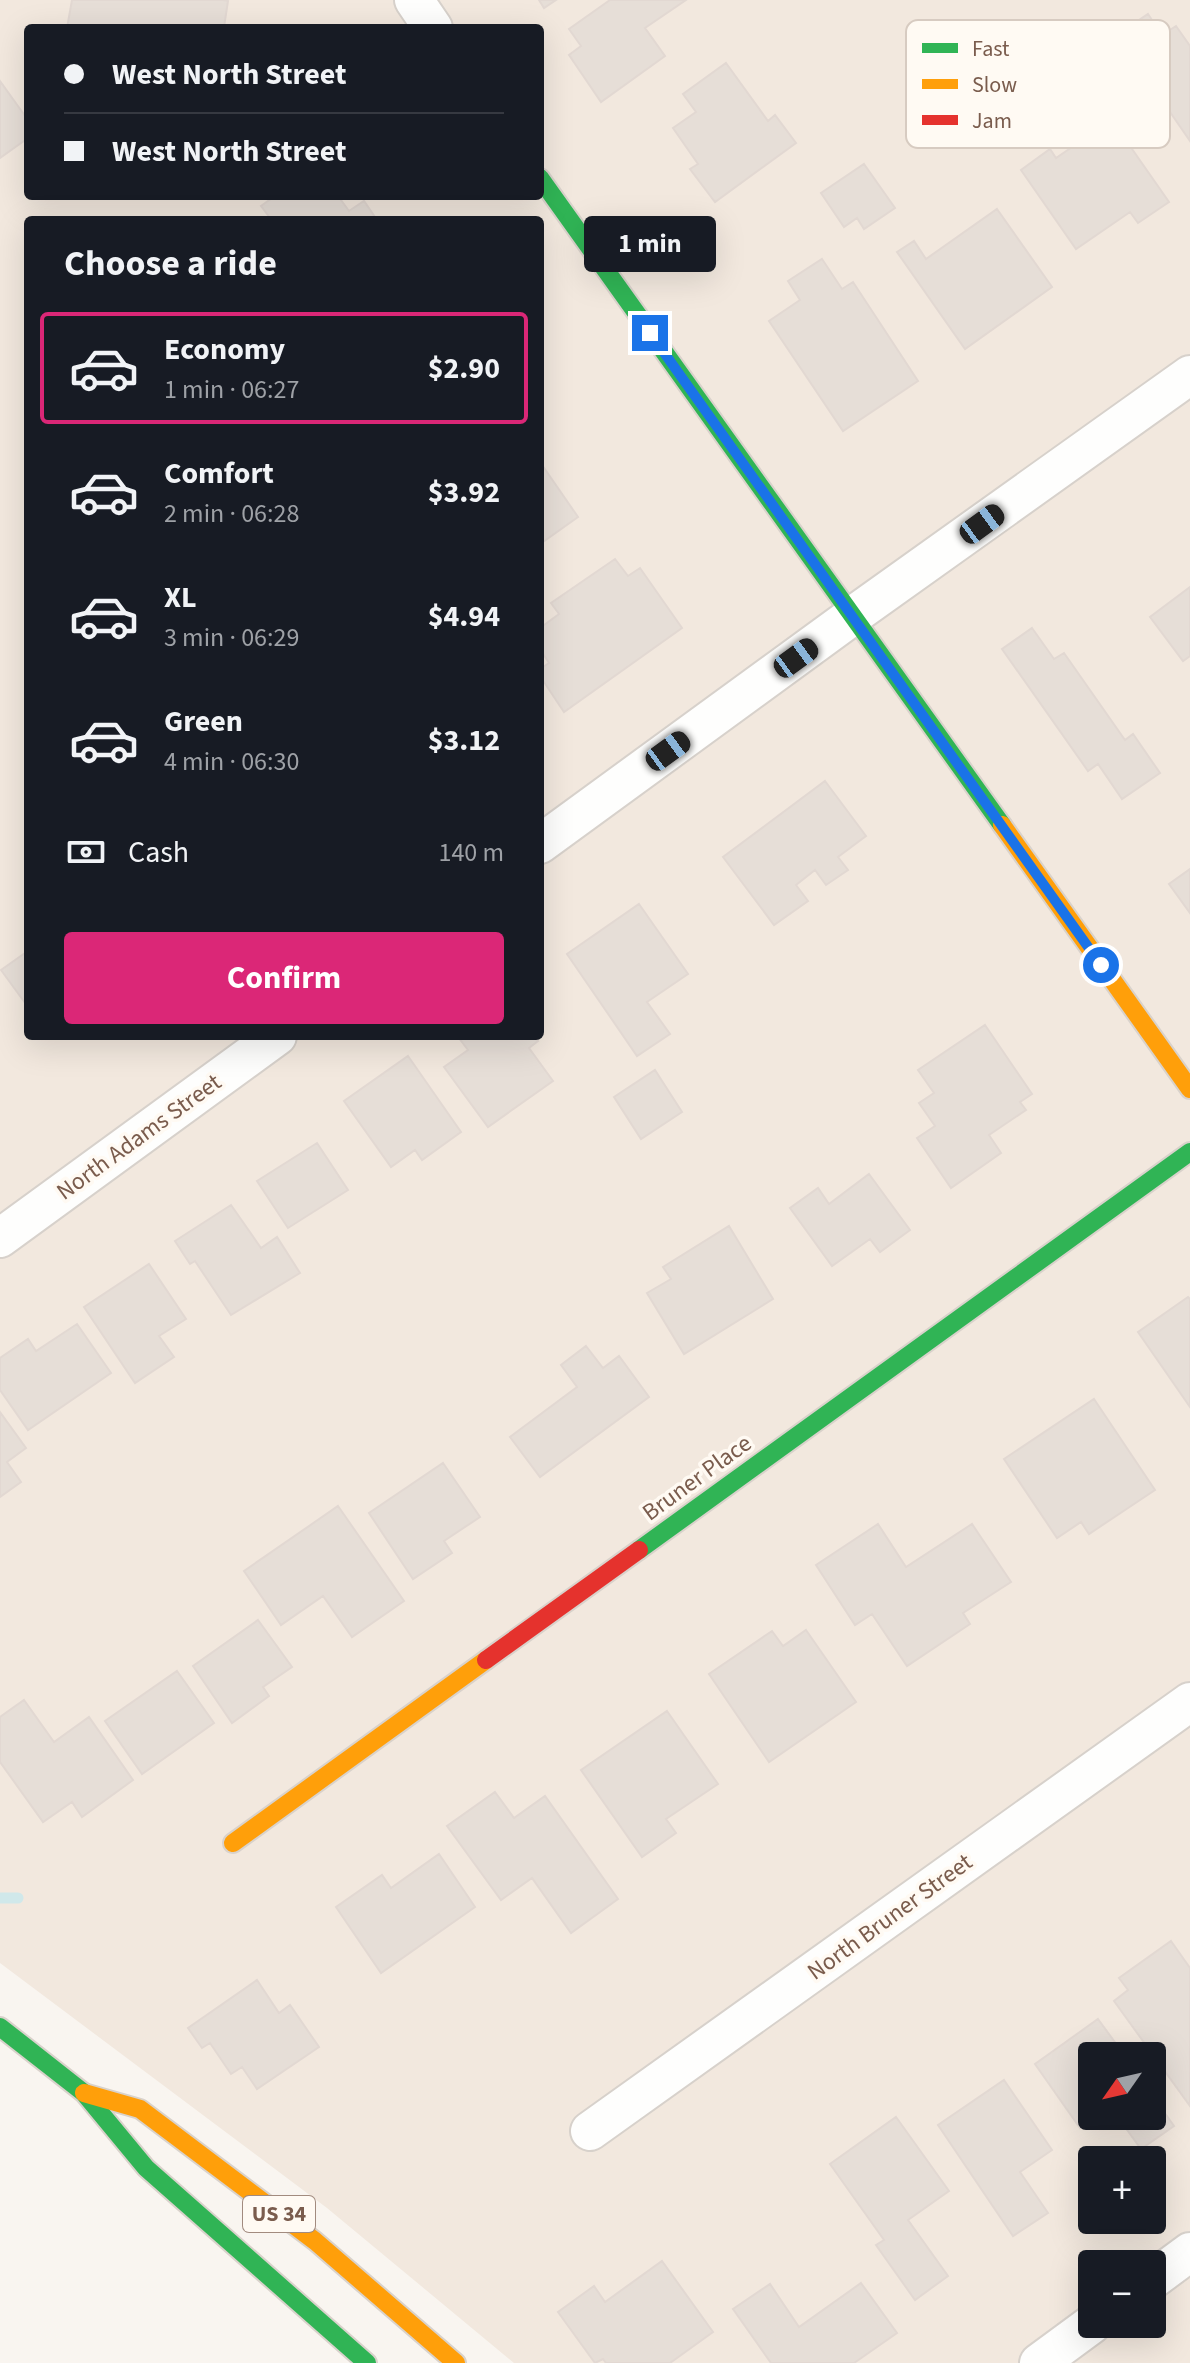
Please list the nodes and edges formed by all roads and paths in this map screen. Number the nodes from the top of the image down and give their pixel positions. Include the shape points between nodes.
1 (414, 0) edge
2 (430, 24) edge
3 (544, 184) edge
4 (1190, 375) edge
5 (851, 617) junction
6 (544, 841) edge
7 (272, 1040) edge
8 (1190, 1089) edge
9 (1190, 1152) edge
10 (0, 1238) edge
11 (1190, 1702) edge
12 (233, 1843) dead end
13 (0, 2027) edge
14 (84, 2093) junction
15 (590, 2131) dead end
16 (1190, 2252) edge
17 (1166, 2270) edge
18 (1078, 2334) edge
19 (367, 2363) edge
20 (456, 2363) edge
21 (1039, 2363) edge

1 - 2 street
3 - 5 street
4 - 5 street
5 - 6 street
5 - 8 street
7 - 10 street, North Adams Street
9 - 12 street, Bruner Place
11 - 15 street, North Bruner Street
13 - 14 street, US 34
14 - 19 street, US 34 via 146,2168
14 - 20 street, US 34 via 140,2109 315,2241
16 - 17 street
18 - 21 street

